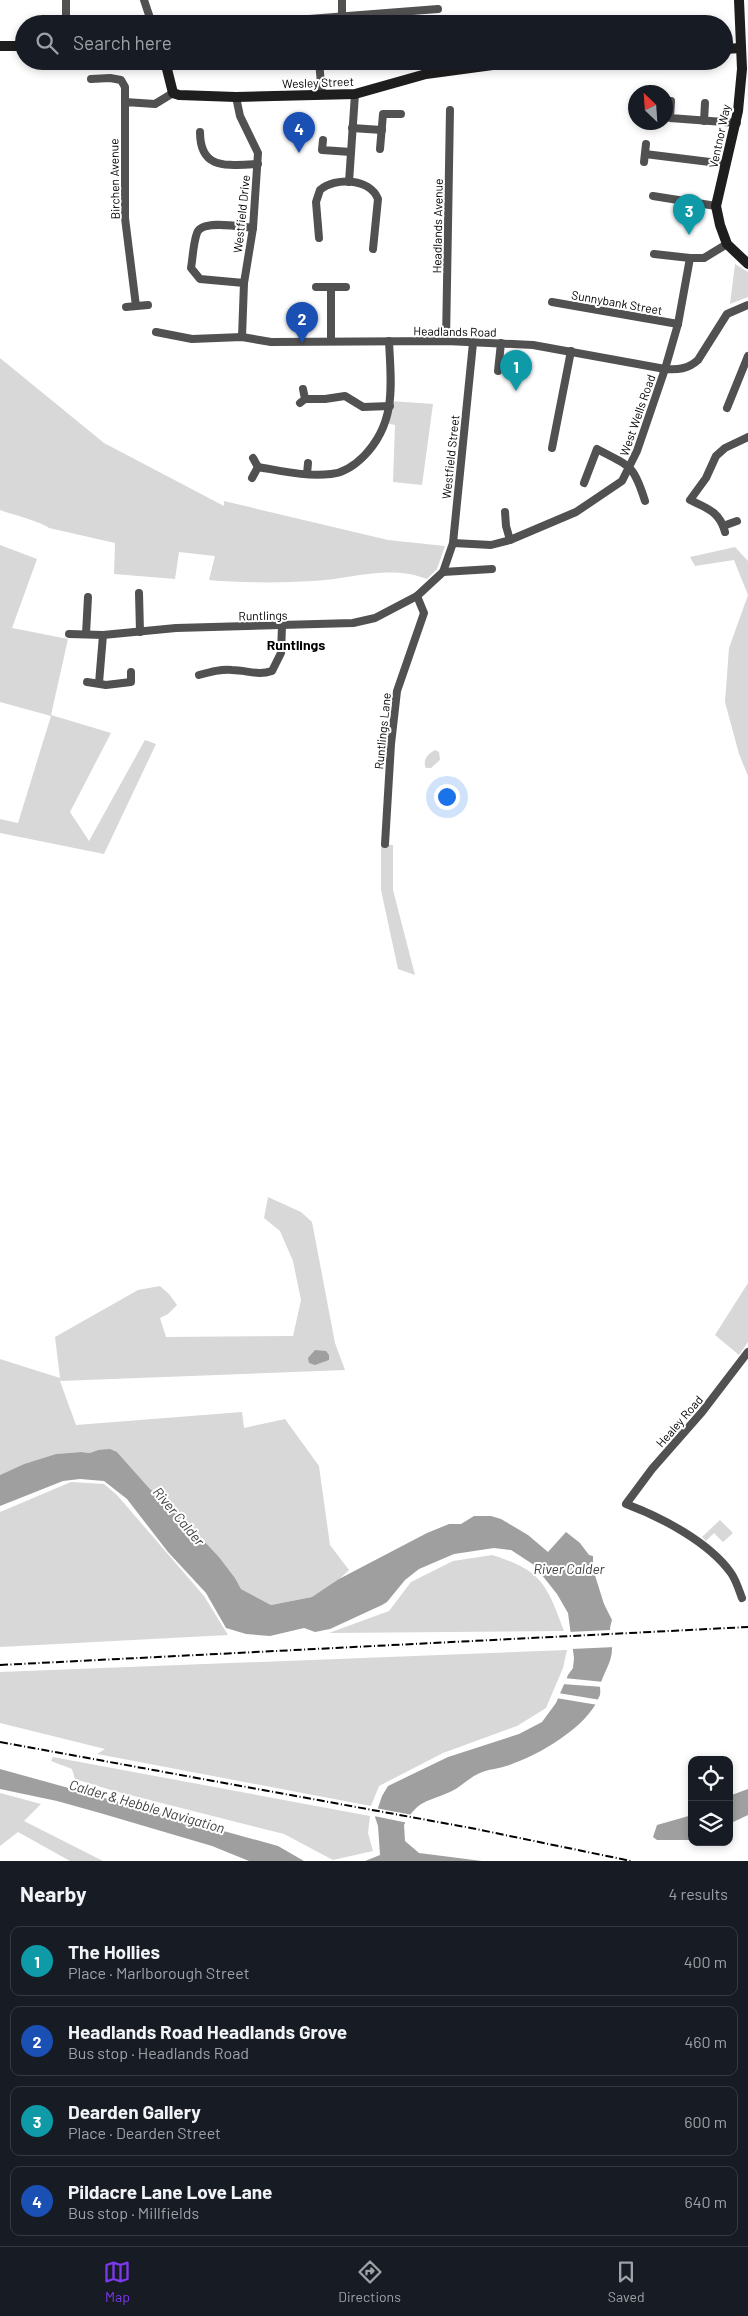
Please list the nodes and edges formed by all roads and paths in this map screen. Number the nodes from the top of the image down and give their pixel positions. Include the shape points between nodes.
1 (66, 0) edge
2 (144, 0) edge
3 (342, 0) edge
4 (739, 0) edge
5 (438, 9) dead end
6 (66, 15) edge
7 (149, 15) edge
8 (342, 15) edge
9 (401, 15) edge
10 (0, 46) edge
11 (15, 46) edge
12 (744, 48) edge
13 (167, 70) edge
14 (320, 70) edge
15 (456, 70) edge
16 (91, 79) dead end
17 (173, 93) junction
18 (355, 94) junction
19 (322, 95) junction
20 (236, 97) junction
21 (125, 102) junction
22 (705, 103) dead end
23 (450, 110) dead end
24 (402, 114) dead end
25 (673, 118) edge
26 (704, 121) junction
27 (737, 123) junction
28 (352, 128) junction
29 (382, 130) junction
30 (200, 132) dead end
31 (323, 140) dead end
32 (646, 144) dead end
33 (380, 150) dead end
34 (351, 152) junction
35 (206, 157) junction
36 (200, 164) dead end
37 (258, 164) junction
38 (726, 164) junction
39 (349, 182) junction
40 (653, 196) dead end
41 (716, 206) junction
42 (253, 228) junction
43 (319, 238) dead end
44 (727, 244) junction
45 (373, 249) dead end
46 (654, 254) dead end
47 (690, 258) junction
48 (748, 264) edge
49 (244, 284) junction
50 (316, 287) dead end
51 (330, 287) junction
52 (346, 287) dead end
53 (552, 302) dead end
54 (148, 304) dead end
55 (748, 305) edge
56 (136, 306) junction
57 (126, 307) dead end
58 (678, 324) junction
59 (156, 332) dead end
60 (242, 337) junction
61 (330, 340) junction
62 (389, 341) junction
63 (446, 342) junction
64 (473, 342) junction
65 (501, 343) junction
66 (570, 351) junction
67 (748, 356) edge
68 (665, 369) junction
69 (498, 371) dead end
70 (303, 390) dead end
71 (390, 406) junction
72 (727, 408) dead end
73 (748, 438) edge
74 (552, 448) dead end
75 (253, 458) dead end
76 (308, 463) dead end
77 (258, 467) junction
78 (631, 467) junction
79 (307, 474) junction
80 (252, 478) dead end
81 (584, 484) dead end
82 (645, 501) dead end
83 (505, 512) dead end
84 (737, 521) dead end
85 (510, 540) junction
86 (453, 543) junction
87 (492, 569) dead end
88 (443, 572) junction
89 (139, 593) dead end
90 (417, 596) junction
91 (88, 597) dead end
92 (282, 626) junction
93 (140, 632) junction
94 (68, 634) dead end
95 (86, 634) junction
96 (104, 635) junction
97 (132, 672) dead end
98 (199, 675) dead end
99 (87, 682) dead end
100 (131, 682) junction
101 (99, 683) junction
102 (139, 687) dead end
103 (385, 844) dead end
104 (748, 1352) edge
105 (742, 1598) dead end

1 - 6 street
2 - 7 street
3 - 8 street
4 - 12 street, Ventnor Way
5 - 9 street via 430,14
10 - 11 street
12 - 27 street, Ventnor Way
13 - 17 street
14 - 19 street
15 - 18 street, Wesley Street via 426,74
16 - 21 street, Birchen Avenue via 110,75 121,80
17 - 20 street, Wesley Street
17 - 21 street via 155,104
18 - 19 street, Wesley Street
18 - 28 street
19 - 20 street, Wesley Street
20 - 37 street, Westfield Drive via 240,116 258,154
21 - 56 street, Birchen Avenue via 126,218
22 - 26 street
23 - 63 street, Headlands Avenue
24 - 29 street via 383,114
25 - 26 street
26 - 27 street
27 - 38 street, Ventnor Way
28 - 29 street
28 - 34 street
29 - 33 street
30 - 35 street via 201,149
31 - 34 street via 322,150
32 - 38 street via 645,158
34 - 39 street
35 - 36 street
35 - 37 street via 220,165
37 - 42 street, Westfield Drive
38 - 41 street, Ventnor Way
39 - 43 street via 331,183 320,190 314,229
39 - 45 street via 364,185 378,199 379,233
40 - 41 street
41 - 44 street, Ventnor Way
42 - 49 street, Westfield Drive
42 - 49 street via 210,224 202,227 197,233 191,268 196,276 205,280
44 - 47 street via 704,258
44 - 48 street
46 - 47 street
47 - 58 street
49 - 60 street, Westfield Drive
50 - 51 street
51 - 52 street
51 - 61 street
53 - 58 street, Sunnybank Street
54 - 56 street
55 - 68 street, West Wells Road via 727,314 691,366 679,370
56 - 57 street
58 - 68 street
59 - 60 street, Headlands Road via 192,339
60 - 61 street, Headlands Road via 272,342
61 - 62 street, Headlands Road
62 - 63 street, Headlands Road
62 - 71 street
63 - 64 street, Headlands Road
64 - 65 street, Headlands Road
64 - 86 street, Westfield Street
65 - 66 street, Headlands Road
65 - 69 street
66 - 68 street, Headlands Road
66 - 74 street
67 - 72 street
68 - 78 street, West Wells Road
70 - 71 street via 302,401 345,396 363,407
71 - 79 street via 380,435 355,464 332,474
73 - 84 street via 725,448 716,456 706,478 690,500 714,511 724,529
75 - 77 street
76 - 79 street
77 - 79 street
77 - 80 street
78 - 81 street via 597,449
78 - 82 street via 638,477
78 - 85 street, West Wells Road via 616,486 594,501 558,521
83 - 85 street
85 - 86 street, West Wells Road via 491,545
86 - 88 street, Westfield Street
87 - 88 street
88 - 90 street, Runtlings
89 - 93 street
90 - 92 street, Runtlings via 375,618
90 - 103 street, Runtlings Lane via 424,613 397,691
91 - 95 street
92 - 93 street, Runtlings
92 - 98 street via 280,653 272,671 255,674 222,670
93 - 96 street, Runtlings
94 - 95 street, Runtlings
95 - 96 street, Runtlings
96 - 101 street
97 - 100 street
99 - 101 street
100 - 101 street via 106,686
100 - 102 street
104 - 105 street, Healey Road via 626,1504 678,1528 724,1563 733,1575

